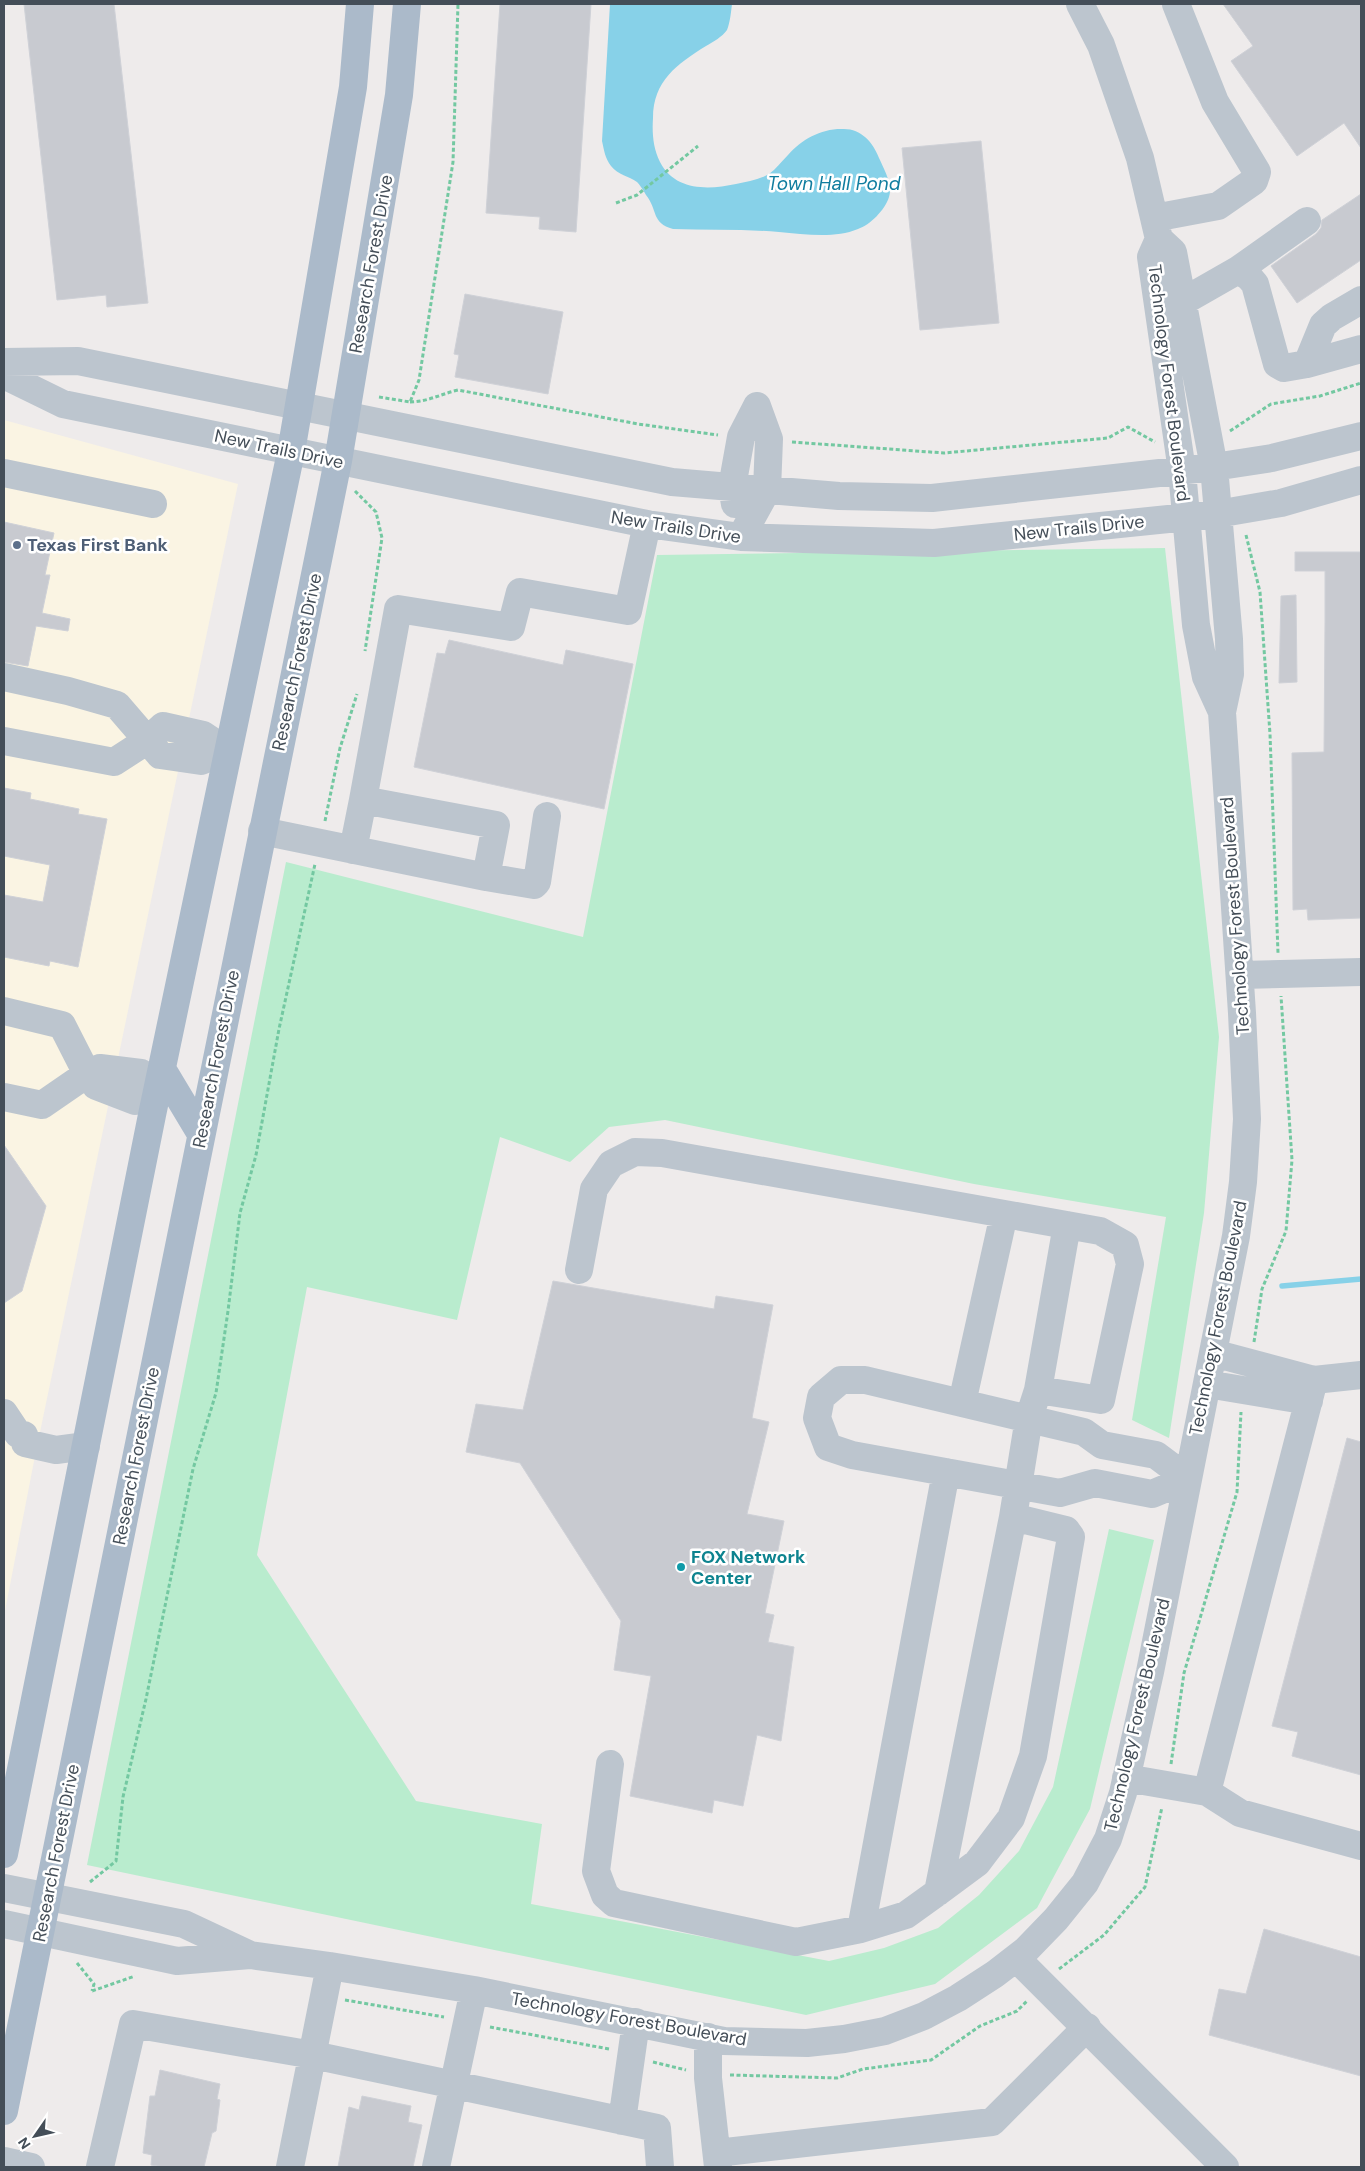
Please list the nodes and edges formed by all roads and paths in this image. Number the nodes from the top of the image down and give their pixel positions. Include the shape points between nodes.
1 (360, 4) edge
2 (407, 4) edge
3 (458, 4) edge
4 (1176, 4) edge
5 (1088, 7) edge
6 (698, 146) dead end
7 (616, 203) dead end
8 (1307, 221) dead end
9 (1157, 229) junction
10 (1238, 270) junction
11 (1361, 300) edge
12 (1182, 302) junction
13 (1361, 349) edge
14 (4, 362) edge
15 (1307, 364) junction
16 (4, 375) edge
17 (1361, 383) edge
18 (410, 402) junction
19 (298, 406) junction
20 (347, 407) junction
21 (1361, 436) edge
22 (741, 437) junction
23 (1208, 437) junction
24 (769, 439) junction
25 (1177, 441) junction
26 (291, 452) junction
27 (338, 461) junction
28 (1214, 467) junction
29 (1182, 471) junction
30 (4, 473) edge
31 (1361, 480) edge
32 (732, 487) junction
33 (352, 488) dead end
34 (767, 490) junction
35 (153, 504) dead end
36 (1217, 514) junction
37 (1186, 517) junction
38 (647, 524) junction
39 (1246, 535) dead end
40 (741, 538) junction
41 (364, 660) dead end
42 (4, 677) edge
43 (359, 688) dead end
44 (1222, 712) junction
45 (148, 740) junction
46 (4, 741) edge
47 (227, 751) junction
48 (363, 800) junction
49 (548, 816) dead end
50 (262, 831) junction
51 (320, 843) junction
52 (353, 850) junction
53 (486, 877) junction
54 (1361, 972) edge
55 (1279, 974) junction
56 (1240, 975) junction
57 (4, 1011) edge
58 (90, 1075) junction
59 (160, 1080) junction
60 (4, 1098) edge
61 (201, 1134) junction
62 (1004, 1214) junction
63 (1067, 1225) junction
64 (579, 1270) dead end
65 (1213, 1353) junction
66 (1250, 1362) junction
67 (1361, 1375) edge
68 (1207, 1384) junction
69 (1038, 1390) junction
70 (1244, 1390) junction
71 (1311, 1390) junction
72 (962, 1403) junction
73 (1030, 1418) junction
74 (12, 1431) edge
75 (86, 1446) junction
76 (946, 1472) junction
77 (1188, 1479) junction
78 (1019, 1485) junction
79 (1013, 1517) junction
80 (610, 1764) dead end
81 (1126, 1778) junction
82 (1167, 1785) junction
83 (1207, 1792) junction
84 (1361, 1846) edge
85 (4, 1854) edge
86 (87, 1884) dead end
87 (938, 1892) junction
88 (25, 1893) edge
89 (20, 1927) edge
90 (861, 1928) junction
91 (250, 1955) junction
92 (72, 1957) dead end
93 (1016, 1958) junction
94 (330, 1966) junction
95 (137, 1975) dead end
96 (1043, 1985) junction
97 (474, 1990) junction
98 (324, 1996) junction
99 (467, 2022) junction
100 (636, 2022) junction
101 (1087, 2027) junction
102 (708, 2037) junction
103 (313, 2055) junction
104 (632, 2056) junction
105 (708, 2072) junction
106 (454, 2084) junction
107 (4, 2111) edge
108 (622, 2121) junction
109 (718, 2160) edge
110 (4, 2161) edge
111 (1224, 2165) edge
112 (31, 2167) edge
113 (100, 2167) edge
114 (290, 2167) edge
115 (436, 2167) edge
116 (660, 2167) edge

1 - 19 main road via 353,87
2 - 20 main road, Research Forest Drive via 399,95
3 - 18 path via 453,162 419,380
4 - 9 street via 1215,102 1257,172 1254,181 1218,206
5 - 9 street via 1140,158
6 - 7 path via 637,195
8 - 10 street
9 - 12 street, Technology Forest Boulevard via 1173,252
9 - 25 street, Technology Forest Boulevard via 1151,257
10 - 12 street
10 - 15 street via 1255,284 1277,364 1284,368
11 - 15 street via 1323,325
12 - 23 street, Technology Forest Boulevard
13 - 15 street
14 - 19 street via 78,361
16 - 26 street, New Trails Drive via 63,404
17 - 23 path via 1320,396 1271,404 1226,434
18 - 20 path via 372,396
18 - 22 path via 425,402 458,390 638,424
19 - 20 street
19 - 26 main road
20 - 27 main road, Research Forest Drive
20 - 32 street via 672,482
21 - 28 street via 1272,458
22 - 24 street via 756,406
22 - 32 street
23 - 28 street, Technology Forest Boulevard
24 - 25 path via 944,452 1108,438 1128,427 1157,443
24 - 34 street
25 - 29 street, Technology Forest Boulevard
26 - 27 street, New Trails Drive
26 - 47 main road
27 - 38 street, New Trails Drive
27 - 50 main road, Research Forest Drive
28 - 29 street
28 - 36 street, Technology Forest Boulevard
29 - 34 street via 932,498 838,496
29 - 37 street, Technology Forest Boulevard
30 - 35 street
31 - 36 street, New Trails Drive via 1282,503
32 - 34 street
32 - 40 street
33 - 41 path via 376,512 382,538
34 - 40 street
36 - 37 street, New Trails Drive
36 - 44 street, Technology Forest Boulevard via 1230,674
37 - 40 street, New Trails Drive via 934,543
37 - 44 street, Technology Forest Boulevard via 1196,625 1206,677
38 - 40 street, New Trails Drive
38 - 48 street via 628,611 520,592 510,627 398,608
39 - 55 path via 1261,602 1270,734
42 - 45 street via 117,705
43 - 51 path via 340,748
44 - 56 street, Technology Forest Boulevard
45 - 46 street via 114,762
45 - 47 street via 162,726 203,735
47 - 59 main road
48 - 52 street
48 - 53 street via 496,826
49 - 53 street via 534,885
50 - 51 street
50 - 61 main road, Research Forest Drive
51 - 52 street
51 - 86 path via 279,1029 256,1155 240,1214 216,1393 192,1469 124,1798 116,1861
52 - 53 street
54 - 55 street
55 - 56 street
55 - 66 path via 1292,1160 1286,1231 1262,1289
56 - 65 street, Technology Forest Boulevard via 1247,1119 1243,1182
57 - 58 street via 62,1025
58 - 59 street via 100,1068 141,1073
58 - 60 street via 42,1105
59 - 61 main road
59 - 75 main road
61 - 88 main road, Research Forest Drive
62 - 63 street
62 - 64 street via 662,1152 635,1152 611,1164 594,1190
62 - 72 street
63 - 69 street
63 - 69 street via 1100,1231 1125,1245 1130,1264 1102,1400
65 - 66 street
65 - 68 street, Technology Forest Boulevard
66 - 71 street
67 - 71 street
68 - 70 street
68 - 77 street, Technology Forest Boulevard
69 - 73 street
70 - 71 street
70 - 82 path via 1237,1492 1184,1673
71 - 83 street
72 - 73 street
72 - 76 street via 865,1380 841,1380 821,1397 816,1418 828,1447 852,1455
73 - 77 street via 1084,1432 1102,1445 1156,1455
73 - 78 street
74 - 75 street via 28,1429 61,1434
75 - 85 main road
76 - 78 street
76 - 90 street
77 - 78 street via 1152,1494 1095,1483 1060,1493
77 - 81 street, Technology Forest Boulevard
78 - 79 street
79 - 87 street
79 - 87 street via 1066,1530 1071,1537 1033,1756 1012,1818 978,1863
80 - 90 street via 596,1871 604,1895 614,1903 796,1942
81 - 82 street
81 - 93 street, Technology Forest Boulevard via 1108,1839 1085,1883 1056,1919
82 - 83 street
82 - 96 path via 1145,1887 1104,1934 1063,1965
83 - 84 street via 1240,1812
87 - 90 street via 906,1915
88 - 89 main road, Research Forest Drive
88 - 91 street, Technology Forest Boulevard via 184,1924
89 - 91 street, Technology Forest Boulevard via 177,1961
89 - 107 main road, Research Forest Drive
91 - 94 street, Technology Forest Boulevard
92 - 95 path via 94,1984 92,1991
93 - 96 street
93 - 102 street, Technology Forest Boulevard via 958,1998 885,2031 807,2043 724,2041
94 - 97 street, Technology Forest Boulevard
94 - 98 street
96 - 101 street
96 - 105 path via 1016,2011 980,2026 931,2060 863,2069 837,2078 734,2076
97 - 99 street
97 - 100 street, Technology Forest Boulevard
98 - 99 path
98 - 103 street
99 - 104 path
99 - 106 street
100 - 102 street, Technology Forest Boulevard
100 - 104 street
101 - 109 street via 992,2122
101 - 111 street
102 - 105 street
103 - 106 street
103 - 113 street via 133,2024
103 - 114 street
104 - 105 path
104 - 108 street
105 - 109 street
106 - 108 street
106 - 115 street
108 - 116 street via 657,2128
110 - 112 street

